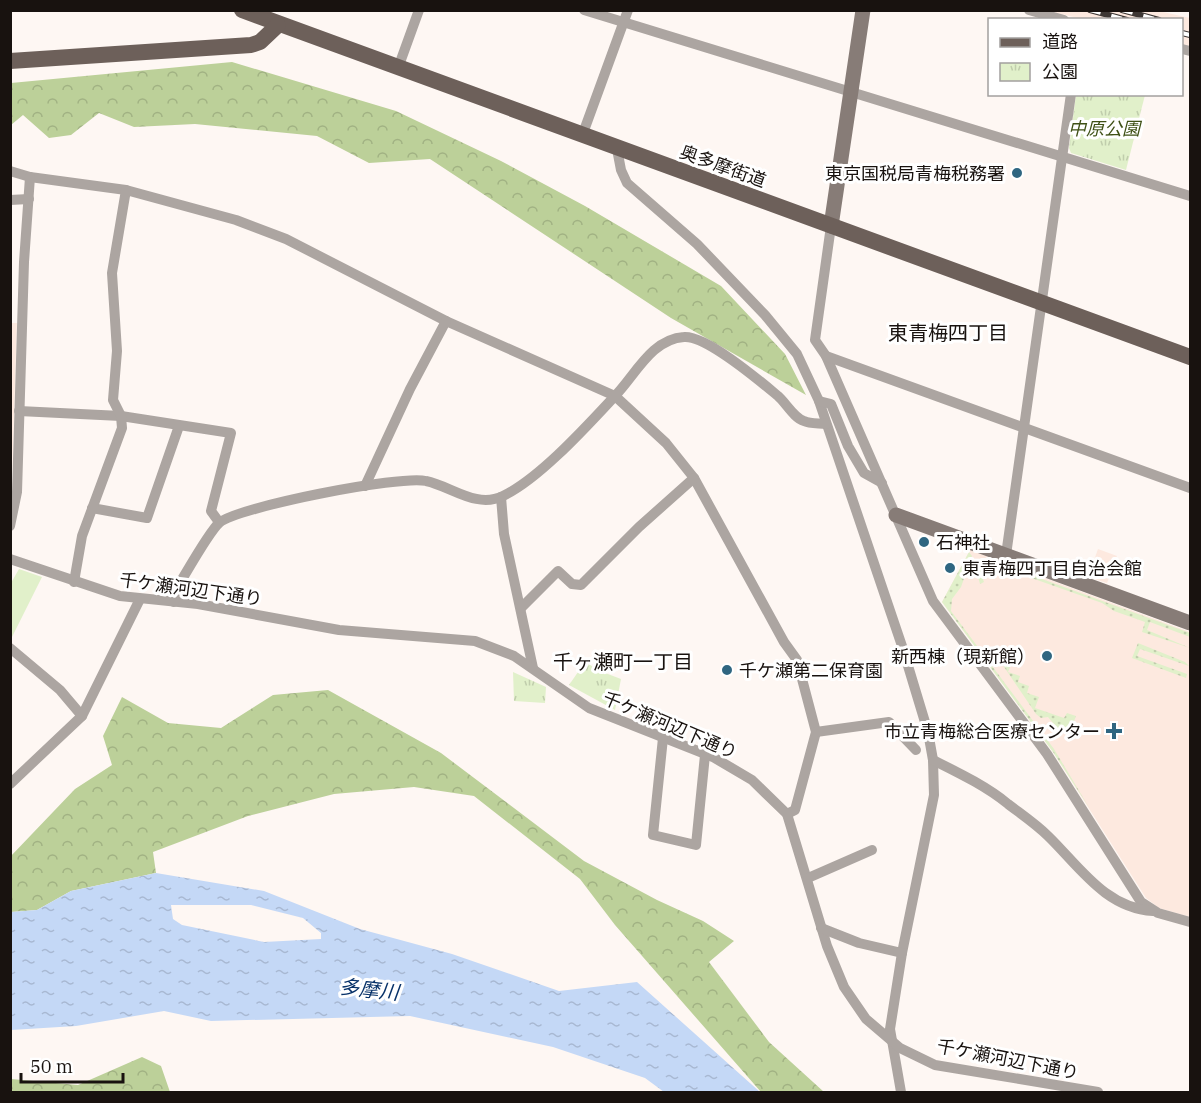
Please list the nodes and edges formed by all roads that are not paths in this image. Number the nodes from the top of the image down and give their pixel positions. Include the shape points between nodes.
1 (242, 10) edge
2 (419, 10) edge
3 (584, 10) edge
4 (628, 10) edge
5 (863, 10) edge
6 (1029, 10) edge
7 (1057, 18) edge
8 (624, 23) junction
9 (278, 25) junction
10 (10, 61) edge
11 (398, 68) junction
12 (851, 93) junction
13 (1071, 96) edge
14 (582, 135) junction
15 (617, 149) junction
16 (1063, 156) junction
17 (10, 171) edge
18 (30, 177) junction
19 (126, 189) junction
20 (1191, 196) edge
21 (28, 199) junction
22 (10, 200) edge
23 (831, 226) junction
24 (1041, 302) junction
25 (446, 321) junction
26 (826, 356) junction
27 (1191, 357) edge
28 (615, 396) junction
29 (819, 400) junction
30 (19, 411) junction
31 (121, 416) junction
32 (826, 424) junction
33 (179, 426) junction
34 (1024, 427) junction
35 (694, 478) junction
36 (882, 483) junction
37 (365, 486) junction
38 (1191, 488) edge
39 (501, 497) junction
40 (92, 508) junction
41 (896, 515) junction
42 (219, 522) junction
43 (10, 526) edge
44 (1006, 555) junction
45 (10, 559) edge
46 (74, 582) junction
47 (140, 599) junction
48 (174, 602) junction
49 (521, 608) junction
50 (1191, 623) edge
51 (12, 651) edge
52 (533, 668) junction
53 (82, 716) junction
54 (816, 732) junction
55 (663, 738) junction
56 (916, 750) dead end
57 (705, 754) junction
58 (933, 760) junction
59 (10, 784) edge
60 (787, 814) junction
61 (872, 850) dead end
62 (808, 878) junction
63 (1153, 911) junction
64 (1191, 922) edge
65 (821, 928) junction
66 (902, 953) junction
67 (891, 1038) junction
68 (901, 1092) edge
69 (1098, 1092) edge

1 - 9 main road, 奥多摩街道
2 - 11 street
3 - 8 street
4 - 8 street
5 - 12 street
6 - 7 street
8 - 12 street
8 - 14 street
9 - 10 main road via 251,45
9 - 11 main road, 奥多摩街道
11 - 14 main road, 奥多摩街道
12 - 16 street
12 - 23 street
13 - 16 street
14 - 15 main road, 奥多摩街道
15 - 23 main road, 奥多摩街道
15 - 29 street via 627,183 697,244 765,315 797,354
16 - 20 street
16 - 24 street
17 - 18 street
18 - 19 street
18 - 21 street
19 - 25 street via 236,220 286,239
19 - 31 street via 112,273 117,351 113,400
21 - 22 street
21 - 30 street
23 - 24 main road, 奥多摩街道
23 - 26 street via 815,340
24 - 27 main road, 奥多摩街道
24 - 34 street
25 - 28 street
25 - 37 street
26 - 34 street
26 - 36 street
28 - 32 street via 653,350 670,339 687,336 708,345 747,372 780,397 802,421
28 - 35 street via 666,443
28 - 39 street via 520,487
29 - 32 street
29 - 36 street via 831,404 864,473
30 - 31 street
30 - 43 street via 17,492
31 - 33 street
31 - 40 street via 122,428
32 - 58 street via 902,646
33 - 40 street via 147,518
33 - 42 street via 231,433 211,510
34 - 38 street
34 - 44 street
35 - 49 street via 581,585 572,584 558,571
35 - 54 street via 797,660
36 - 41 street
37 - 39 street via 407,479 426,481 467,498
37 - 42 street via 302,497
39 - 49 street via 504,534
40 - 46 street via 82,536
41 - 44 street
41 - 63 street via 933,601 1047,754 1137,896
42 - 48 street via 175,591
44 - 50 street
45 - 46 street, 千ケ瀬河辺下通り
46 - 47 street, 千ケ瀬河辺下通り
47 - 48 street, 千ケ瀬河辺下通り
47 - 53 street
48 - 52 street, 千ケ瀬河辺下通り via 339,630 475,641 497,647
49 - 52 street
51 - 53 street via 60,690
52 - 55 street, 千ケ瀬河辺下通り via 589,708
53 - 59 street
54 - 56 street via 890,722
54 - 60 street via 795,810
55 - 57 street, 千ケ瀬河辺下通り
55 - 57 street via 653,835 696,845
57 - 60 street, 千ケ瀬河辺下通り via 752,780
58 - 63 street via 1007,802 1048,836 1092,884 1135,910
58 - 66 street via 934,795
60 - 62 street, 千ケ瀬河辺下通り
61 - 62 street
62 - 65 street, 千ケ瀬河辺下通り
63 - 64 street
65 - 66 street via 859,943
65 - 67 street, 千ケ瀬河辺下通り via 844,987 866,1019
66 - 67 street
67 - 68 street
67 - 69 street, 千ケ瀬河辺下通り via 900,1048 934,1065

